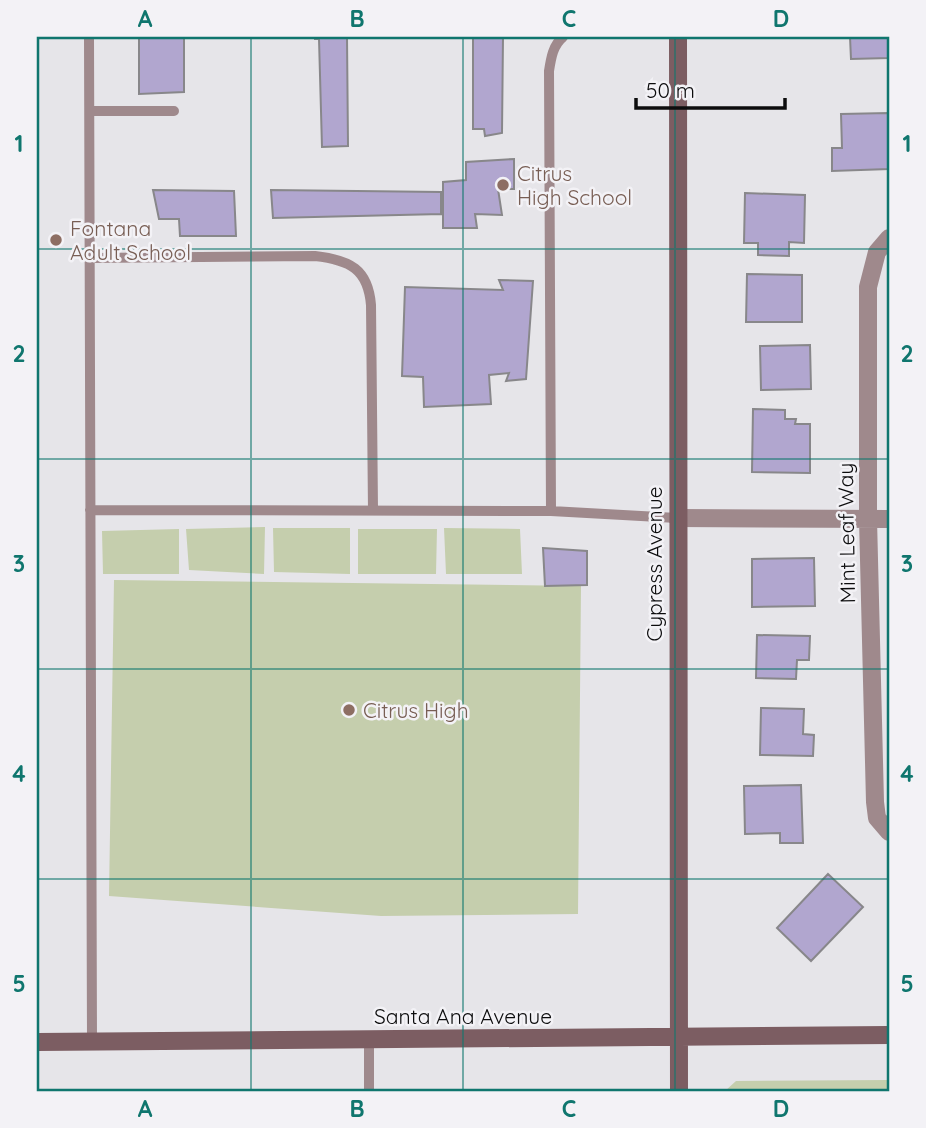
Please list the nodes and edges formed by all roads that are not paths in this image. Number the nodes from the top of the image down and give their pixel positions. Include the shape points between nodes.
1 (89, 37) edge
2 (563, 37) edge
3 (678, 37) edge
4 (90, 111) junction
5 (174, 111) dead end
6 (889, 238) edge
7 (90, 258) junction
8 (90, 510) junction
9 (373, 510) junction
10 (551, 511) junction
11 (677, 518) junction
12 (868, 519) junction
13 (889, 519) edge
14 (887, 831) edge
15 (889, 1035) edge
16 (680, 1038) junction
17 (369, 1040) junction
18 (37, 1042) edge
19 (92, 1042) junction
20 (369, 1091) edge
21 (679, 1091) edge

1 - 4 lane
2 - 10 lane via 551,55 549,71
3 - 11 street, Cypress Avenue
4 - 5 lane
4 - 7 lane
6 - 12 street, Mint Leaf Way via 877,252 868,287
7 - 8 lane
7 - 9 lane via 315,256 340,261 364,276 371,305
8 - 9 lane
8 - 19 lane
9 - 10 lane
10 - 11 lane
11 - 12 street
11 - 16 street, Cypress Avenue
12 - 13 street
12 - 14 street, Mint Leaf Way via 875,802 877,818
15 - 16 street, Santa Ana Avenue
16 - 17 street, Santa Ana Avenue
16 - 21 street, Cypress Avenue
17 - 19 street, Santa Ana Avenue
17 - 20 lane
18 - 19 street, Santa Ana Avenue

